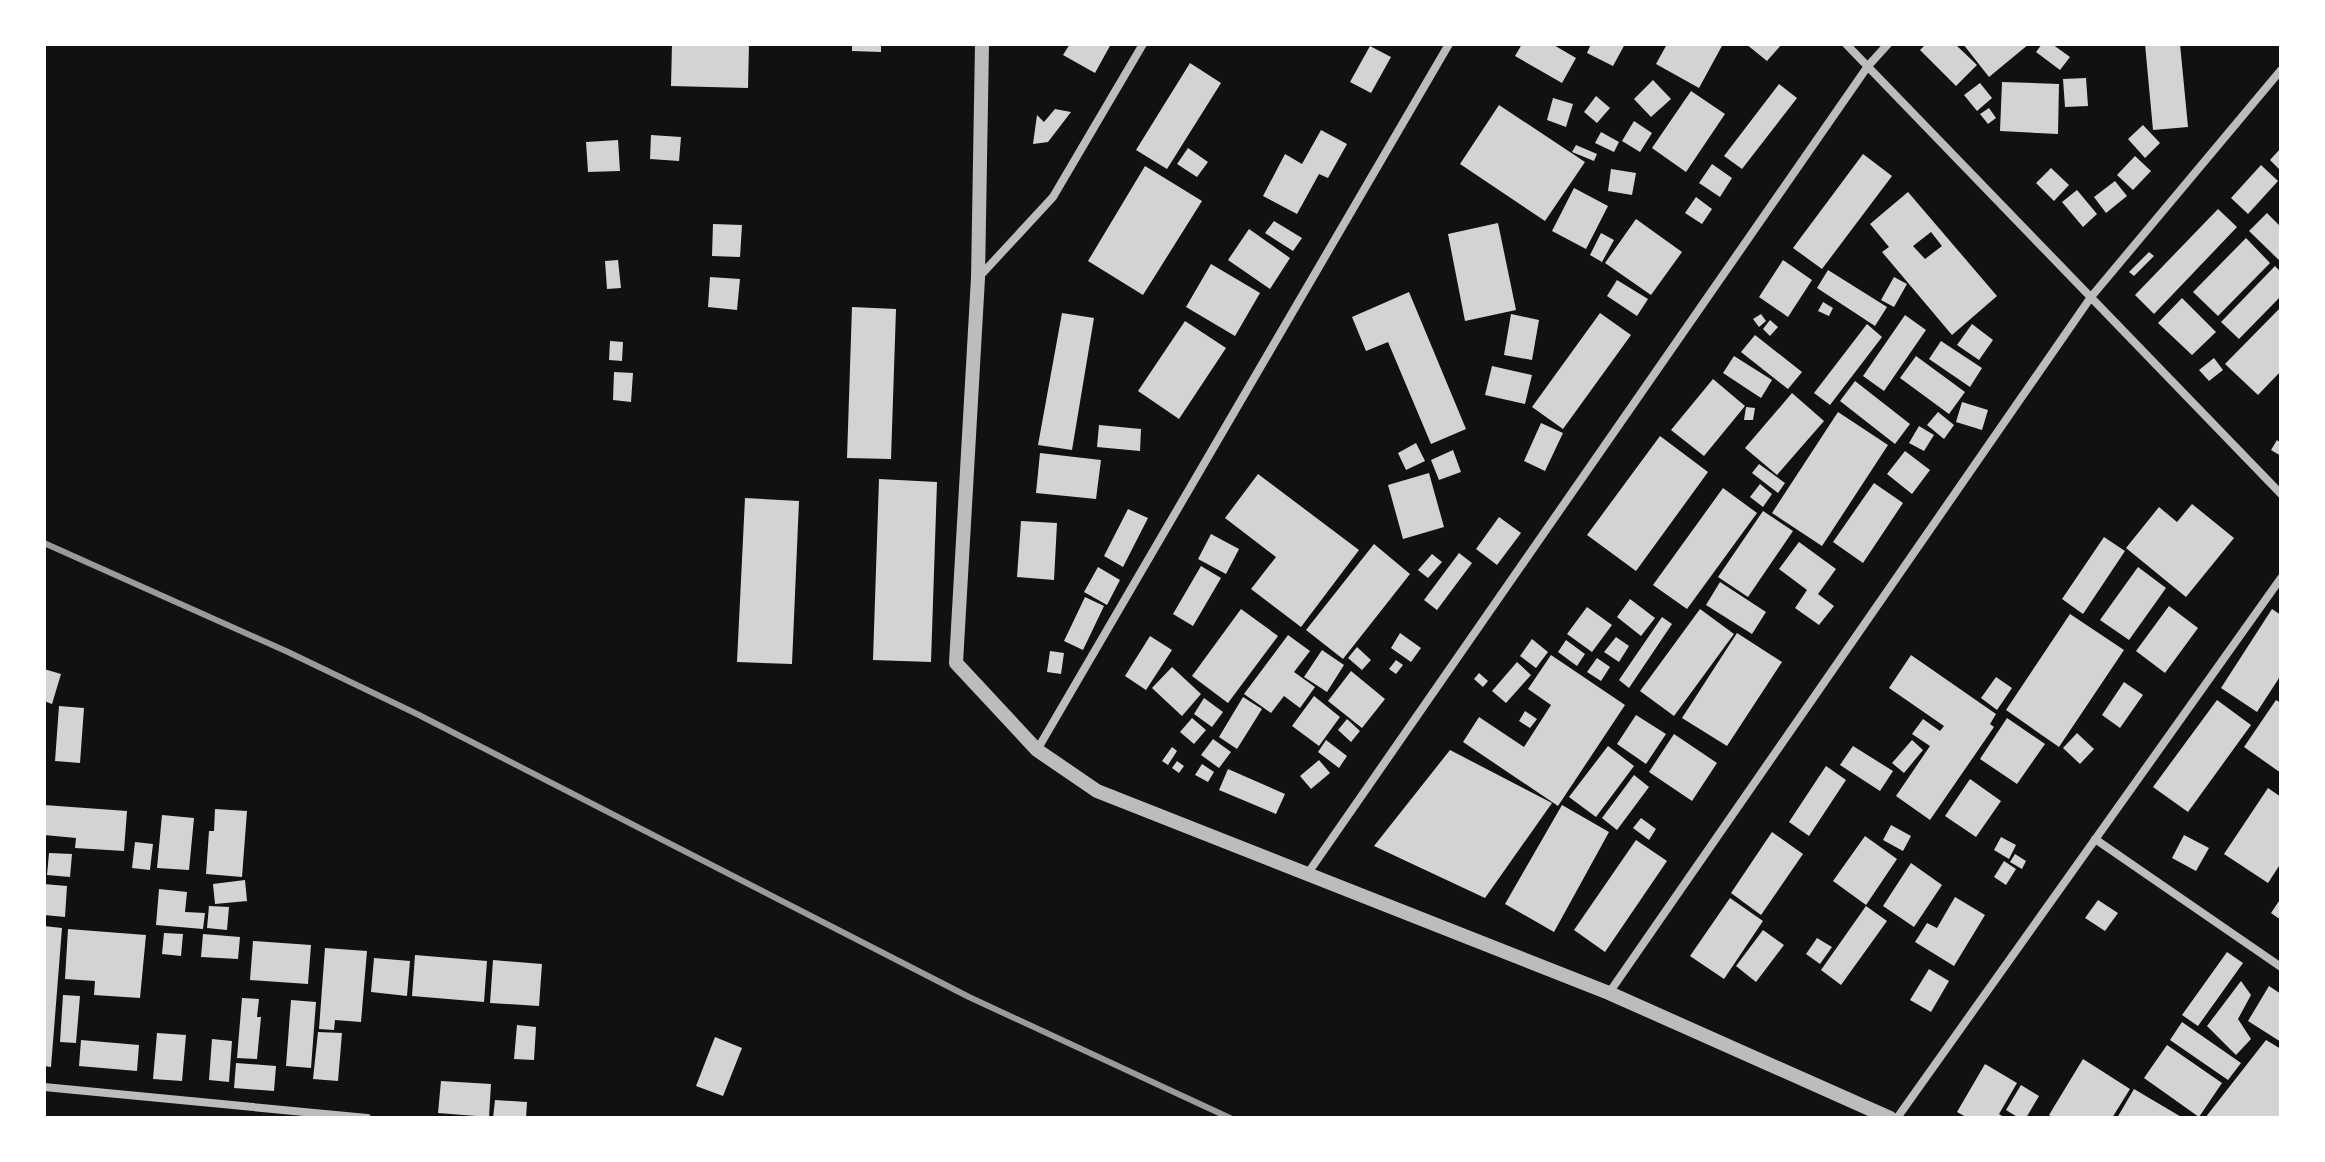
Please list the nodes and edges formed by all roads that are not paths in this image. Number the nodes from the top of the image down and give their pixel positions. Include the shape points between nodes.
1 (982, 44) edge
2 (1143, 44) edge
3 (1449, 44) edge
4 (1846, 44) edge
5 (1888, 44) edge
6 (1868, 66) junction
7 (2281, 70) edge
8 (978, 278) junction
9 (2091, 297) junction
10 (2281, 494) edge
11 (2281, 578) edge
12 (1037, 750) junction
13 (2095, 839) junction
14 (1308, 873) junction
15 (2281, 967) edge
16 (1609, 993) junction
17 (44, 1087) edge
18 (367, 1118) edge
19 (1890, 1118) edge
20 (1897, 1118) edge

1 - 8 street
2 - 8 street via 1053,197
3 - 12 street
4 - 6 street
5 - 6 street
6 - 9 street
6 - 14 street
7 - 9 street
8 - 12 street via 956,663
9 - 10 street
9 - 16 street
11 - 13 street
12 - 14 street via 1097,791
13 - 15 street
13 - 20 street
14 - 16 street
16 - 19 street
17 - 18 street

